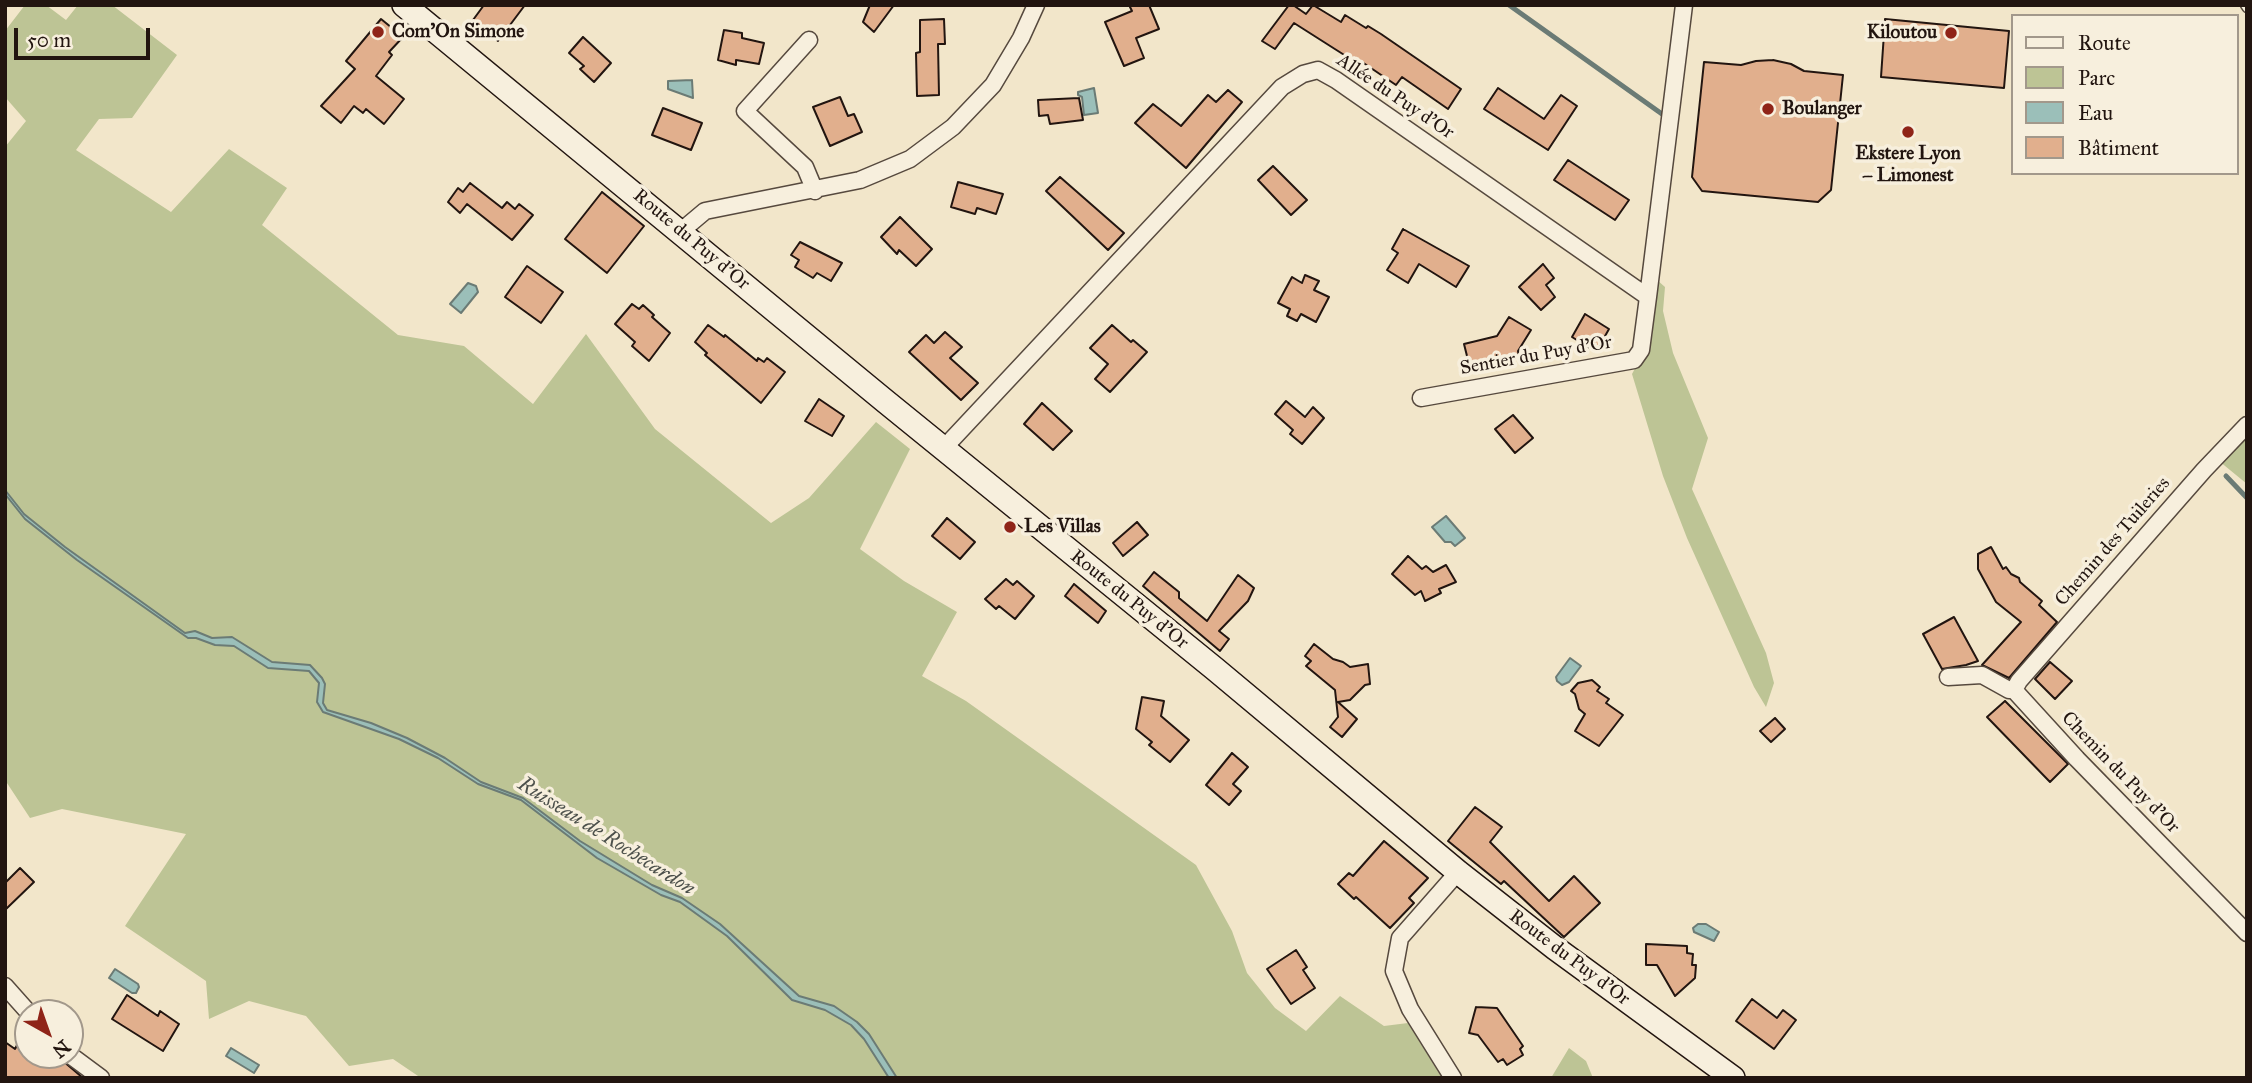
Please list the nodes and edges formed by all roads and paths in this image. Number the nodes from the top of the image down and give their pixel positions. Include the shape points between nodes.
1 (404, 5) edge
2 (1036, 5) edge
3 (1684, 5) edge
4 (810, 40) dead end
5 (815, 191) junction
6 (680, 232) junction
7 (1648, 297) junction
8 (1421, 398) dead end
9 (2247, 425) edge
10 (943, 449) junction
11 (1948, 677) dead end
12 (2014, 690) junction
13 (1458, 872) junction
14 (2247, 933) edge
15 (84, 1065) edge
16 (101, 1078) edge
17 (1453, 1078) edge
18 (1733, 1078) edge

1 - 6 main road, Route du Puy d'Or
2 - 5 street via 993,85 953,127 910,159 860,180
3 - 7 street
4 - 5 street via 745,111 805,167
5 - 6 street via 705,211
6 - 10 main road, Route du Puy d'Or
7 - 8 street, Sentier du Puy d'Or via 1641,350 1634,360
7 - 10 street, Allée du Puy d'Or via 1318,70 1282,87
9 - 12 street, Chemin des Tuileries
10 - 13 main road, Route du Puy d'Or
11 - 12 street, Chemin du Puy d'Or via 1982,675
12 - 14 street, Chemin du Puy d'Or
13 - 17 street via 1401,939 1394,971 1410,1009
13 - 18 main road, Route du Puy d'Or
15 - 16 street

